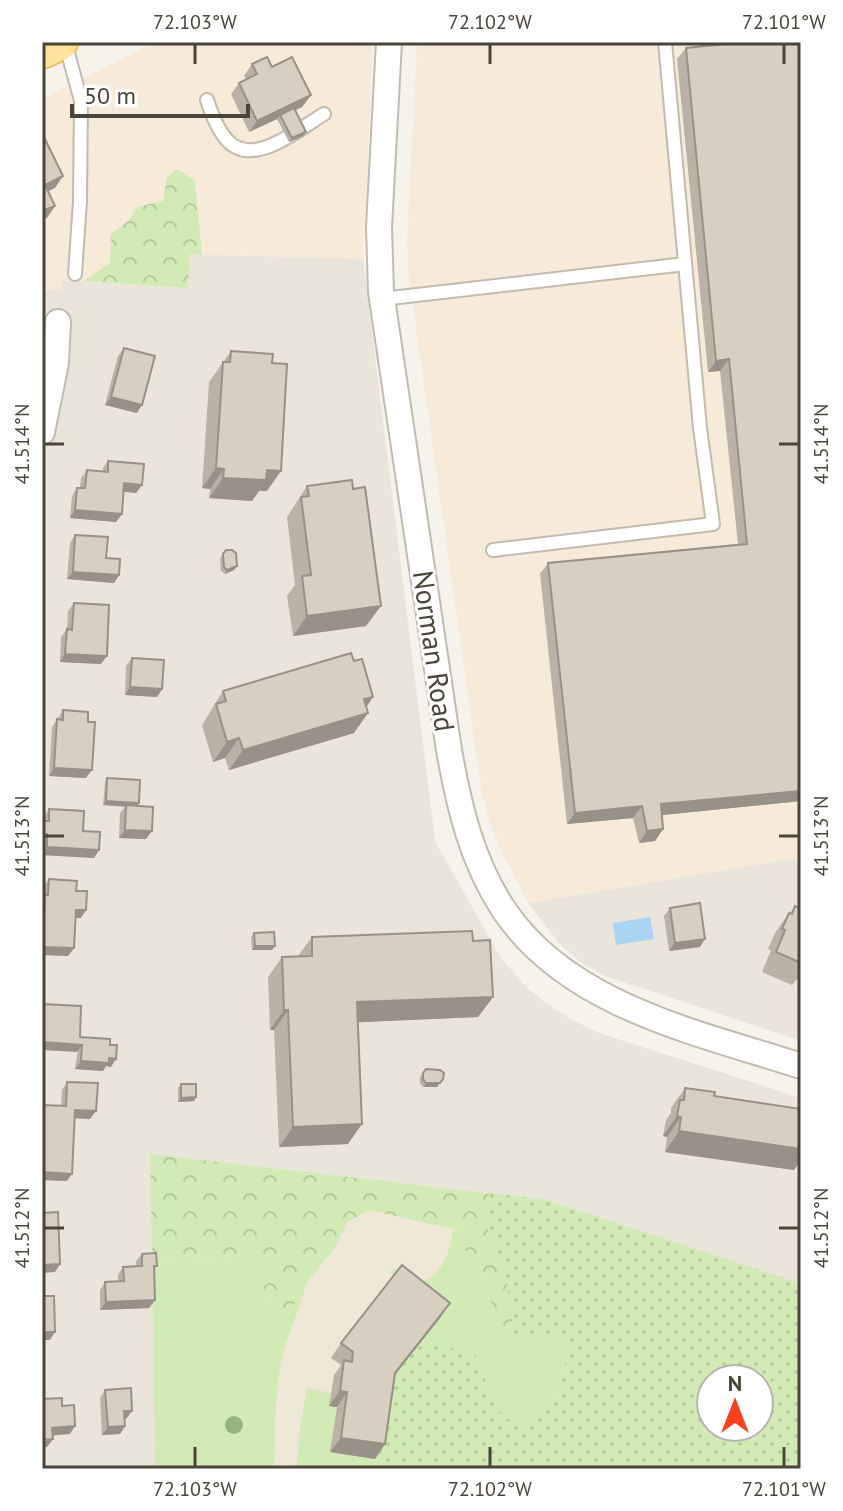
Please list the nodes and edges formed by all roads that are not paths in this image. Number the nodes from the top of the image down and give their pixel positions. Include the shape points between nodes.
1 (62, 42) edge
2 (389, 42) edge
3 (665, 42) edge
4 (42, 50) edge
5 (207, 100) dead end
6 (324, 114) dead end
7 (685, 264) junction
8 (75, 274) dead end
9 (382, 299) junction
10 (58, 322) dead end
11 (42, 432) edge
12 (493, 550) dead end
13 (801, 1066) edge

1 - 4 main road
1 - 8 lane via 81,101
2 - 9 street, Norman Road via 378,236
3 - 7 lane
5 - 6 lane via 220,130 240,150 264,150
7 - 9 lane
7 - 12 lane via 713,524
9 - 13 street, Norman Road via 456,791 491,887 528,938 595,989 656,1018
10 - 11 street

